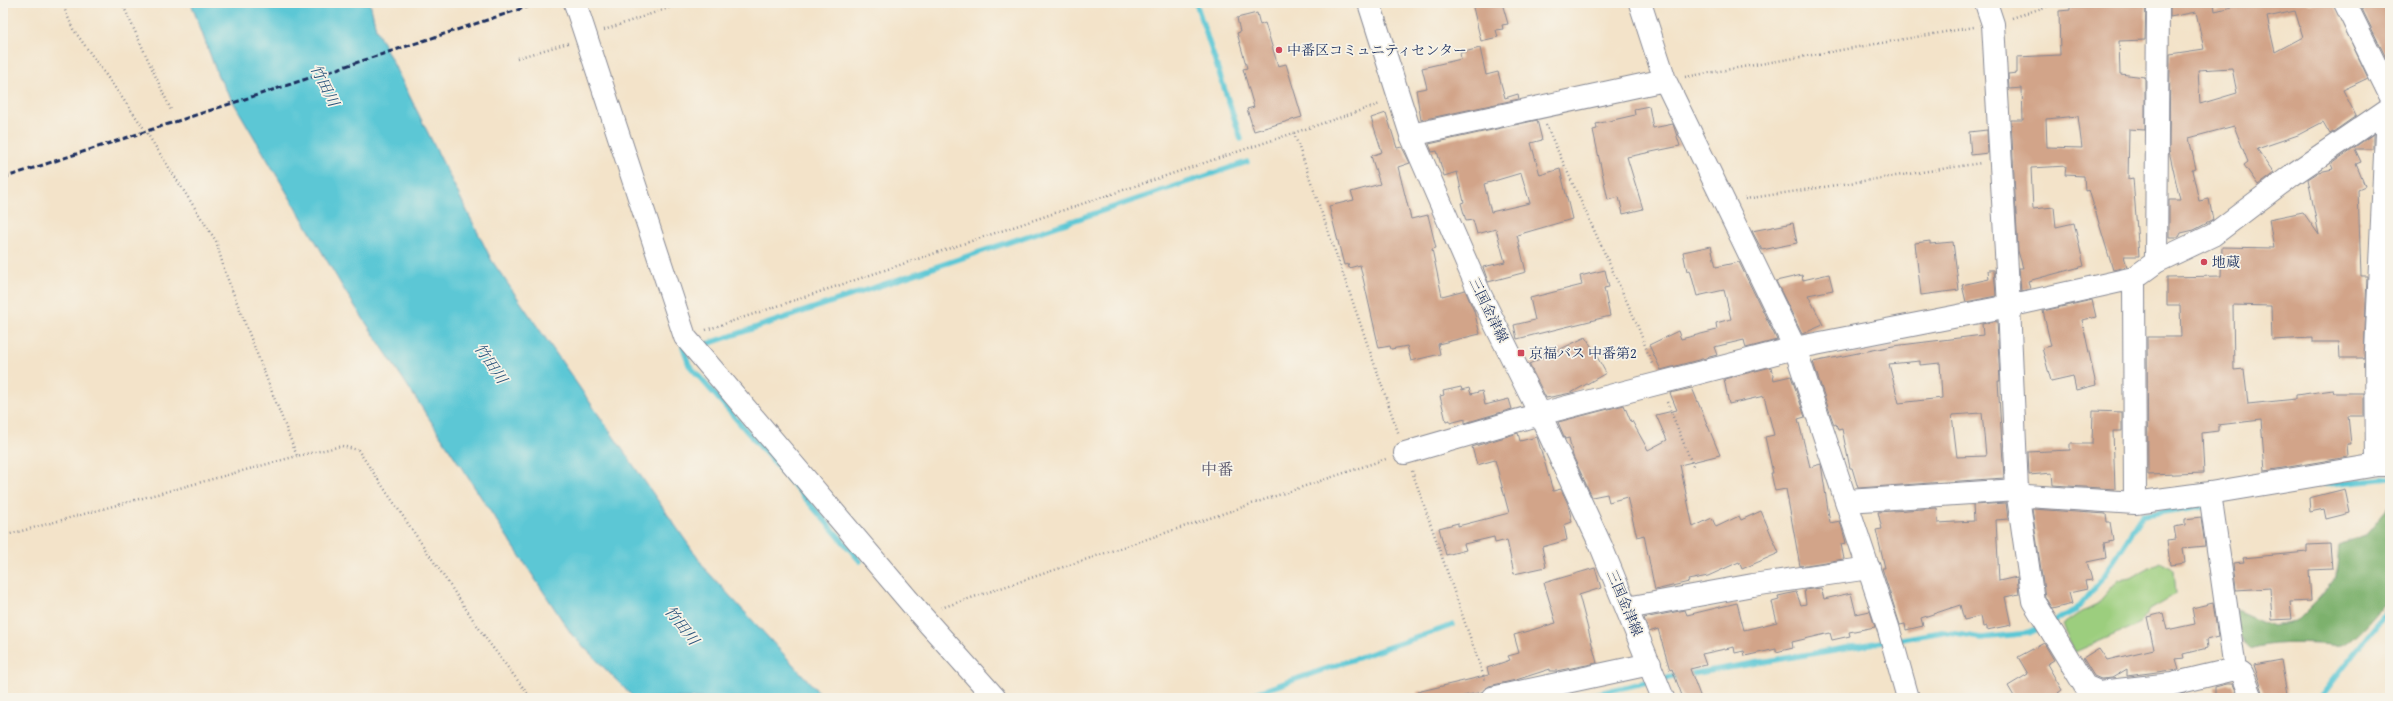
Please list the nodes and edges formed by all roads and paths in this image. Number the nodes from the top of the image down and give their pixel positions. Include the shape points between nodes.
1 (62, 3) edge
2 (122, 3) edge
3 (576, 3) edge
4 (683, 3) edge
5 (1368, 3) edge
6 (1640, 3) edge
7 (1986, 3) edge
8 (2057, 3) edge
9 (2158, 3) edge
10 (2345, 3) edge
11 (1993, 24) junction
12 (587, 38) junction
13 (517, 58) dead end
14 (1665, 80) junction
15 (1400, 97) junction
16 (2389, 105) edge
17 (1538, 106) junction
18 (171, 110) dead end
19 (1294, 133) junction
20 (1411, 135) junction
21 (2001, 160) junction
22 (1724, 202) junction
23 (2156, 262) junction
24 (2134, 278) junction
25 (2009, 306) junction
26 (685, 337) junction
27 (1795, 348) junction
28 (1659, 382) junction
29 (1540, 414) junction
30 (1405, 453) junction
31 (297, 456) junction
32 (2384, 465) edge
33 (1693, 466) dead end
34 (2017, 490) junction
35 (1847, 500) junction
36 (2135, 502) junction
37 (2212, 502) junction
38 (3, 536) edge
39 (1869, 568) junction
40 (1628, 608) junction
41 (921, 615) junction
42 (2235, 669) junction
43 (1656, 681) edge
44 (1489, 691) edge
45 (2099, 695) edge
46 (531, 698) edge
47 (995, 698) edge
48 (1908, 698) edge
49 (2252, 698) edge

1 - 31 path via 73,29 141,124 216,241 225,272
2 - 18 path
3 - 12 street
4 - 12 path via 608,28
5 - 15 street, 三国金津線
6 - 14 street
7 - 11 street
8 - 11 path
9 - 23 street
10 - 16 street
11 - 14 path
11 - 21 street
12 - 13 path
12 - 26 street
14 - 17 street
14 - 22 street
15 - 19 path
15 - 20 street, 三国金津線
16 - 23 street via 2213,235
16 - 32 street via 2376,352
17 - 20 street
17 - 28 path via 1637,324
19 - 26 path
19 - 30 path
20 - 29 street, 三国金津線 via 1481,296
21 - 22 path
21 - 25 street
22 - 27 street
23 - 24 street
24 - 25 street
24 - 36 street
25 - 27 street
25 - 34 street
26 - 41 street
27 - 28 street
27 - 35 street
28 - 29 street
28 - 33 path
29 - 30 street
29 - 40 street, 三国金津線
30 - 41 path
30 - 44 path
31 - 38 path
31 - 46 path via 342,446 358,450 487,640
32 - 37 street
34 - 35 street
34 - 36 street via 2026,496
34 - 45 street via 2033,601 2085,686
35 - 39 street
36 - 37 street
37 - 42 street
39 - 40 street via 1753,585
39 - 48 street
40 - 43 street, 三国金津線
41 - 47 street
42 - 45 street via 2172,684
42 - 49 street via 2242,673
43 - 44 street

